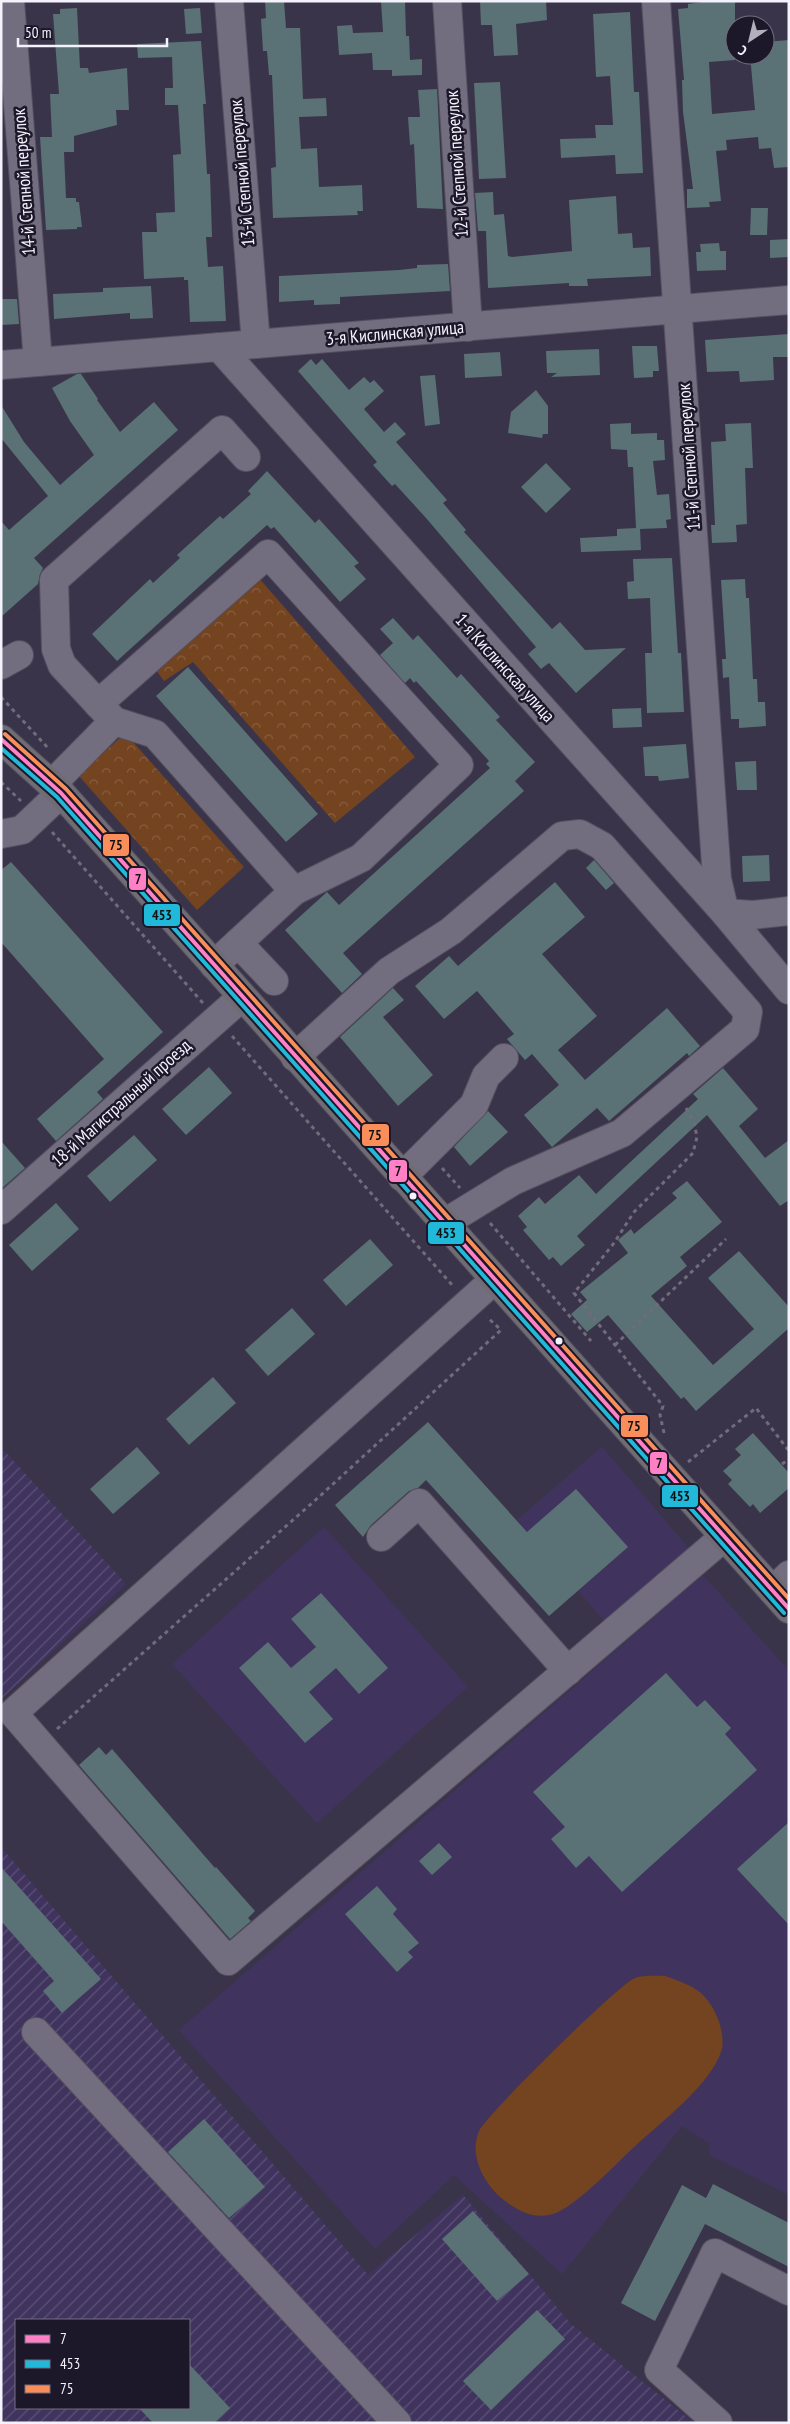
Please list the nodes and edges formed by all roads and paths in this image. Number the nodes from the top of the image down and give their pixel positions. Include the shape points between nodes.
1 (10, 1) edge
2 (228, 1) edge
3 (447, 1) edge
4 (656, 1) edge
5 (789, 300) edge
6 (679, 309) junction
7 (468, 327) junction
8 (256, 344) junction
9 (219, 347) junction
10 (38, 362) junction
11 (1, 365) edge
12 (246, 457) dead end
13 (1, 696) edge
14 (106, 713) junction
15 (1, 739) edge
16 (59, 782) junction
17 (1, 834) edge
18 (104, 890) dead end
19 (294, 891) junction
20 (789, 911) edge
21 (725, 913) junction
22 (238, 943) junction
23 (214, 965) junction
24 (274, 981) dead end
25 (789, 990) edge
26 (242, 997) junction
27 (217, 1019) junction
28 (295, 1057) junction
29 (504, 1058) dead end
30 (683, 1104) dead end
31 (428, 1153) junction
32 (402, 1178) junction
33 (474, 1204) junction
34 (1, 1210) edge
35 (443, 1224) junction
36 (726, 1239) dead end
37 (494, 1280) junction
38 (470, 1302) junction
39 (591, 1341) dead end
40 (615, 1345) junction
41 (666, 1441) dead end
42 (789, 1451) edge
43 (789, 1459) edge
44 (782, 1464) dead end
45 (683, 1466) dead end
46 (381, 1537) dead end
47 (724, 1537) junction
48 (783, 1592) edge
49 (568, 1671) junction
50 (7, 1718) edge
51 (39, 1744) junction
52 (36, 2032) dead end
53 (789, 2291) edge
54 (397, 2423) edge
55 (718, 2423) edge

1 - 10 street, 14-й Степной переулок
2 - 8 street, 13-й Степной переулок
3 - 7 street, 12-й Степной переулок
4 - 6 street, 11-й Степной переулок
5 - 6 street, 3-я Кислинская улица
6 - 7 street, 3-я Кислинская улица
6 - 21 street, 11-й Степной переулок via 717,879
7 - 8 street, 3-я Кислинская улица
8 - 9 street, 3-я Кислинская улица
9 - 10 street, 3-я Кислинская улица
9 - 21 street, 1-я Кислинская улица
10 - 11 street, 3-я Кислинская улица
12 - 14 street via 222,430 54,580 56,649 62,665
13 - 16 path via 38,735
14 - 16 street
14 - 19 street via 155,734
14 - 19 street via 268,554 459,765 361,858
15 - 16 main road
16 - 17 street via 22,830
16 - 23 main road
18 - 27 path
19 - 22 street
20 - 21 street via 753,915
21 - 25 street, 1-я Кислинская улица
22 - 23 street
22 - 24 street
23 - 26 main road
26 - 27 street, 18-й Магистральный проезд
26 - 28 main road
27 - 34 street, 18-й Магистральный проезд
27 - 38 path
28 - 32 main road
28 - 33 street via 389,971 452,931 562,836 580,834 602,846 748,1012 745,1029 622,1133 513,1180
29 - 31 street via 486,1076 474,1105
30 - 40 path via 694,1122 698,1137 693,1153 634,1212 574,1293
31 - 32 street
31 - 33 path
32 - 35 main road
33 - 35 street
33 - 39 path
35 - 37 main road
36 - 40 path
37 - 38 street
37 - 47 main road
38 - 50 street
38 - 51 path via 501,1330 320,1496
40 - 41 path via 664,1406 660,1415
42 - 45 path via 756,1408
43 - 44 path
46 - 49 street via 419,1503
47 - 48 main road
47 - 49 street
49 - 51 street via 228,1961
50 - 51 street
52 - 54 street
53 - 55 street via 716,2253 659,2370

